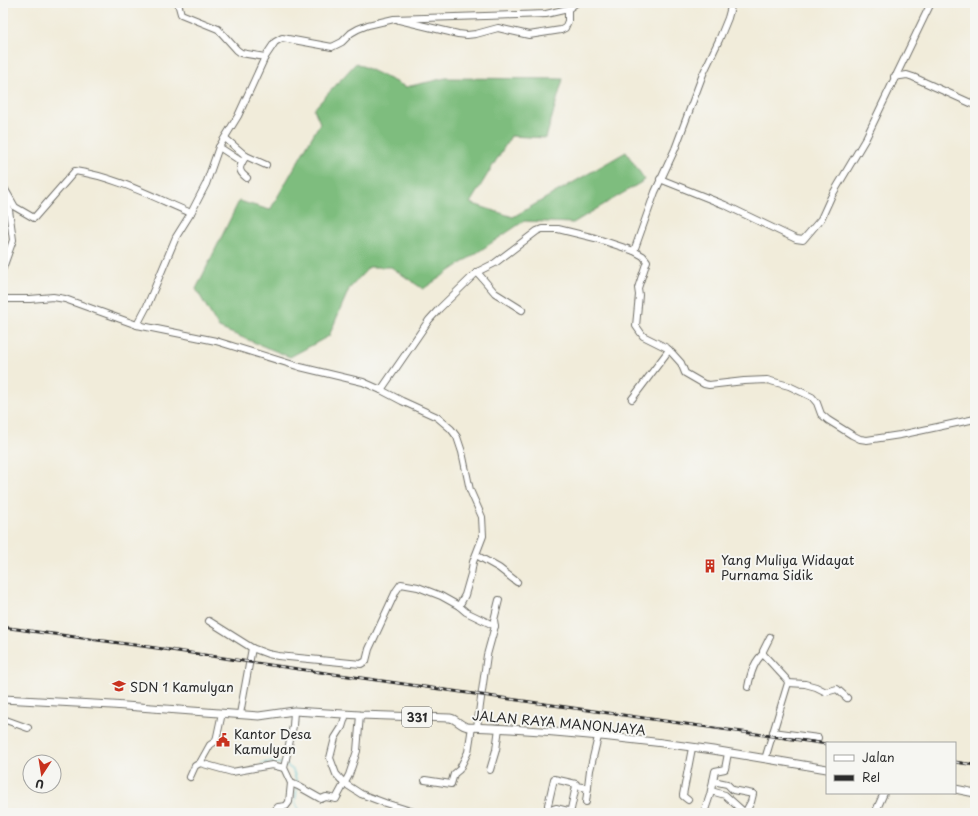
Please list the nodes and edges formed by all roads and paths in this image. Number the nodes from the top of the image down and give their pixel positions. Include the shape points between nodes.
1 (178, 3) edge
2 (576, 3) edge
3 (732, 3) edge
4 (931, 3) edge
5 (568, 8) junction
6 (394, 19) junction
7 (265, 57) junction
8 (894, 77) junction
9 (975, 105) edge
10 (224, 138) junction
11 (220, 147) junction
12 (246, 156) junction
13 (242, 162) junction
14 (266, 165) dead end
15 (247, 178) dead end
16 (660, 179) junction
17 (4, 188) edge
18 (191, 212) junction
19 (634, 251) junction
20 (3, 268) edge
21 (477, 272) junction
22 (3, 299) edge
23 (522, 310) dead end
24 (137, 325) junction
25 (669, 350) junction
26 (381, 390) junction
27 (632, 399) dead end
28 (975, 419) edge
29 (476, 554) junction
30 (517, 582) dead end
31 (499, 600) dead end
32 (459, 606) junction
33 (209, 621) dead end
34 (494, 626) junction
35 (770, 637) dead end
36 (252, 648) junction
37 (763, 654) junction
38 (788, 683) junction
39 (748, 687) dead end
40 (847, 698) dead end
41 (3, 701) edge
42 (294, 711) junction
43 (222, 713) junction
44 (240, 714) junction
45 (346, 714) junction
46 (360, 715) junction
47 (3, 720) edge
48 (474, 727) junction
49 (28, 728) dead end
50 (499, 728) junction
51 (773, 732) junction
52 (598, 737) junction
53 (818, 738) dead end
54 (692, 748) junction
55 (728, 753) junction
56 (765, 759) junction
57 (200, 763) junction
58 (284, 768) junction
59 (826, 769) edge
60 (490, 770) dead end
61 (190, 778) dead end
62 (426, 780) dead end
63 (713, 781) junction
64 (344, 783) junction
65 (295, 784) junction
66 (576, 786) junction
67 (588, 788) junction
68 (956, 789) edge
69 (711, 791) junction
70 (975, 792) edge
71 (884, 794) edge
72 (688, 800) dead end
73 (586, 802) dead end
74 (548, 805) dead end
75 (571, 811) edge
76 (273, 813) edge
77 (417, 813) edge
78 (552, 813) edge
79 (704, 813) edge
80 (745, 813) edge
81 (875, 813) edge

1 - 7 street via 181,14 218,29 241,53
2 - 5 street
3 - 16 street via 675,149
4 - 8 street
5 - 6 street via 546,14
5 - 6 street via 568,21 564,29 538,35 498,28 476,34 458,34
6 - 7 street via 358,28 342,42 332,46 282,38 275,42
7 - 10 street via 238,116
8 - 9 street via 913,77
8 - 16 street via 866,138 821,219 803,240
10 - 11 street
10 - 12 street
11 - 13 street
11 - 18 street via 206,184
12 - 13 street
12 - 14 street
13 - 15 street via 240,170
16 - 19 street
17 - 18 street via 15,207 34,218 72,172 76,171 124,183
17 - 20 street via 13,240
18 - 24 street via 176,237
19 - 21 street via 558,229 542,229 495,263
19 - 25 street via 647,261 638,288 636,326 643,336
21 - 23 street via 495,293
21 - 26 street via 434,314
22 - 24 street via 65,299
24 - 26 street via 216,341 363,382
25 - 27 street
25 - 28 street via 681,363 685,373 704,384 767,380 802,392 815,400 821,414 860,439 900,435
26 - 29 street via 437,417 456,437 470,490 482,517 483,536
29 - 30 street
29 - 32 street via 467,590
31 - 34 street
32 - 34 street
32 - 36 street via 418,587 401,584 373,638 366,660 361,664 278,656
33 - 36 street
34 - 48 street
35 - 37 street
36 - 44 street
37 - 38 street
37 - 39 street via 753,670
38 - 40 street via 805,684 826,692 837,688
38 - 51 street
41 - 43 main road, JALAN RAYA MANONJAYA / 331
42 - 44 main road, JALAN RAYA MANONJAYA / 331 via 259,716
42 - 45 main road, JALAN RAYA MANONJAYA / 331
42 - 58 street
43 - 44 main road, JALAN RAYA MANONJAYA / 331
43 - 57 street via 216,741 210,745
45 - 46 main road, JALAN RAYA MANONJAYA / 331
45 - 64 street via 335,738 330,759 334,771
46 - 48 main road, JALAN RAYA MANONJAYA / 331 via 450,718 463,726
46 - 64 street via 357,751
47 - 49 street
48 - 50 main road, JALAN RAYA MANONJAYA / 331
48 - 62 street via 468,752 459,770 454,774 451,784
50 - 52 main road, JALAN RAYA MANONJAYA / 331
50 - 60 street
51 - 53 street
51 - 56 street
52 - 54 main road, JALAN RAYA MANONJAYA / 331
52 - 67 street
54 - 55 main road, JALAN RAYA MANONJAYA / 331
54 - 72 street via 683,794
55 - 56 main road, JALAN RAYA MANONJAYA / 331
55 - 63 street via 725,768 716,770
56 - 59 main road, JALAN RAYA MANONJAYA / 331
57 - 58 street via 230,772 272,765
57 - 61 street via 195,766
58 - 65 street
63 - 69 street
63 - 80 street via 726,784 733,790 753,794
64 - 65 street via 336,798 326,797 321,800
64 - 77 street via 361,794
65 - 76 street via 288,804 278,807
66 - 67 street
66 - 74 street via 554,779
66 - 75 street
67 - 73 street
68 - 70 main road
69 - 79 street
69 - 80 street via 725,795
71 - 81 street
75 - 78 street via 556,808

